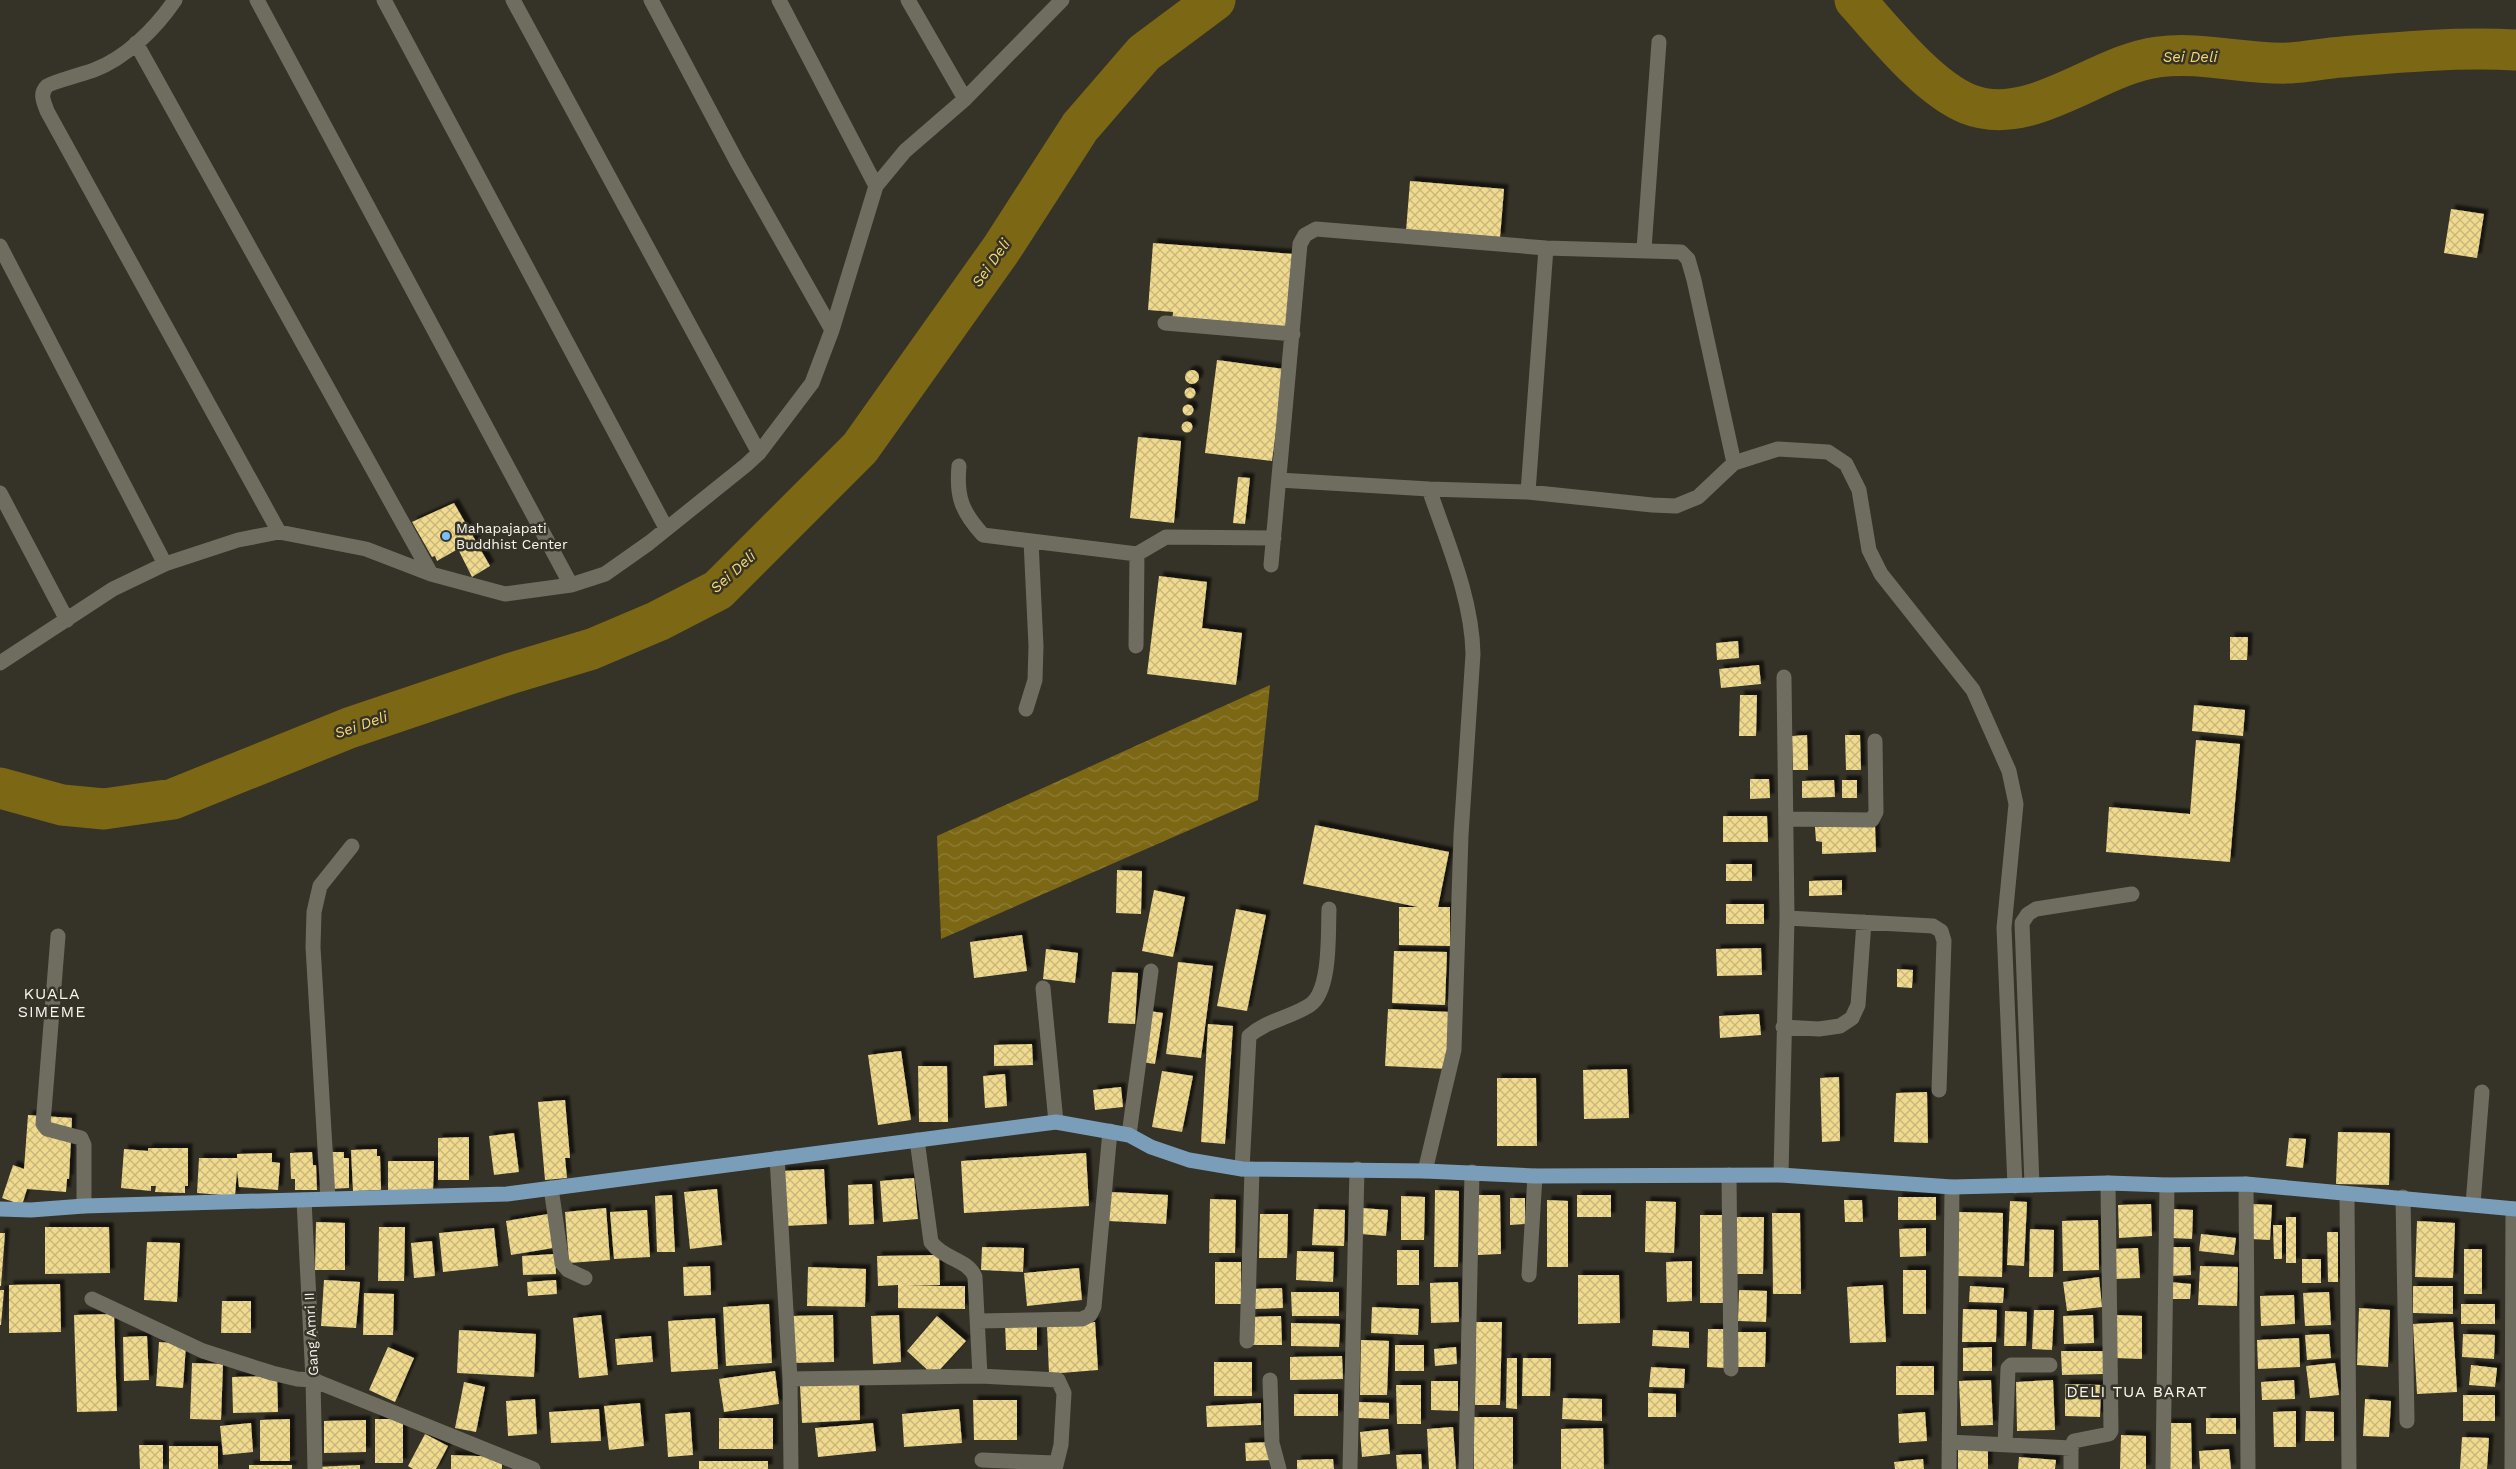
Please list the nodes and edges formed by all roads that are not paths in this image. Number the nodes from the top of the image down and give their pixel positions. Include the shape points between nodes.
1 (175, 0) edge
2 (257, 0) edge
3 (384, 0) edge
4 (513, 0) edge
5 (651, 0) edge
6 (779, 0) edge
7 (908, 0) edge
8 (1062, 0) edge
9 (1047, 5) edge
10 (1659, 42) dead end
11 (136, 43) junction
12 (965, 99) junction
13 (876, 186) junction
14 (0, 246) edge
15 (1546, 248) junction
16 (1644, 249) junction
17 (1165, 323) dead end
18 (832, 330) junction
19 (1293, 334) junction
20 (759, 452) junction
21 (1734, 463) junction
22 (959, 466) dead end
23 (1279, 480) junction
24 (1430, 489) junction
25 (1528, 492) junction
26 (0, 493) edge
27 (666, 528) junction
28 (279, 532) junction
29 (1274, 538) junction
30 (1030, 541) junction
31 (1137, 554) junction
32 (165, 564) junction
33 (1271, 565) dead end
34 (431, 574) junction
35 (571, 585) junction
36 (67, 620) junction
37 (1136, 646) dead end
38 (0, 663) edge
39 (1784, 677) dead end
40 (1026, 708) dead end
41 (1875, 741) dead end
42 (1786, 819) junction
43 (352, 846) dead end
44 (2132, 894) dead end
45 (1330, 909) dead end
46 (1786, 918) junction
47 (1864, 922) junction
48 (58, 936) dead end
49 (1151, 971) dead end
50 (1043, 988) dead end
51 (1783, 1027) junction
52 (1939, 1090) dead end
53 (2482, 1092) dead end
54 (1056, 1122) junction
55 (1110, 1131) junction
56 (1129, 1135) junction
57 (918, 1140) junction
58 (777, 1158) junction
59 (1247, 1169) junction
60 (1356, 1170) junction
61 (1425, 1170) junction
62 (1472, 1172) junction
63 (1729, 1175) junction
64 (1780, 1175) junction
65 (1535, 1176) junction
66 (2108, 1183) junction
67 (2246, 1184) junction
68 (2032, 1185) junction
69 (2167, 1185) junction
70 (2015, 1186) junction
71 (1952, 1187) junction
72 (551, 1188) junction
73 (2347, 1194) junction
74 (2403, 1197) junction
75 (328, 1198) junction
76 (304, 1200) junction
77 (2473, 1204) junction
78 (84, 1206) junction
79 (0, 1209) edge
80 (2514, 1209) edge
81 (1529, 1275) dead end
82 (585, 1278) dead end
83 (92, 1299) dead end
84 (978, 1321) junction
85 (1247, 1341) dead end
86 (2050, 1365) dead end
87 (1731, 1369) dead end
88 (980, 1376) junction
89 (790, 1379) junction
90 (313, 1380) junction
91 (1270, 1380) dead end
92 (2407, 1421) dead end
93 (1949, 1442) junction
94 (2005, 1444) junction
95 (2071, 1448) junction
96 (982, 1460) dead end
97 (1055, 1466) edge
98 (315, 1469) edge
99 (533, 1469) edge
100 (791, 1469) edge
101 (1279, 1469) edge
102 (1350, 1469) edge
103 (1466, 1469) edge
104 (1949, 1469) edge
105 (2071, 1469) edge
106 (2163, 1469) edge
107 (2248, 1469) edge
108 (2349, 1469) edge
109 (2512, 1469) edge

1 - 11 street
2 - 35 street
3 - 27 street
4 - 20 street
5 - 18 street via 737,162
6 - 13 street
7 - 12 street
8 - 9 street
9 - 12 street
10 - 16 street
11 - 28 street via 97,69 49,84 42,97
11 - 34 street
12 - 13 street via 906,151
13 - 18 street
14 - 32 street
15 - 16 street
15 - 19 street via 1309,231 1300,244
15 - 25 street
16 - 21 street via 1676,250 1688,259
17 - 19 street
18 - 20 street via 812,383
19 - 23 street
20 - 27 street
21 - 25 street via 1698,497 1676,506
21 - 70 street via 1778,449 1803,449 1828,452 1846,464 1859,490 1870,550 1881,574 1972,690 2009,771 2016,804 2004,928
22 - 30 street via 957,484 966,515 983,535
23 - 24 street
23 - 29 street
24 - 25 street
24 - 61 street via 1466,604 1472,631 1472,654 1461,834 1454,1050
26 - 36 street
27 - 35 street via 605,574
28 - 32 street via 238,540
28 - 34 street via 366,549
29 - 31 street via 1166,538
29 - 33 street
30 - 31 street
30 - 40 street via 1035,672
31 - 37 street
32 - 36 street via 113,589
34 - 35 street via 505,594
36 - 38 street
39 - 42 street
41 - 42 street via 1876,812 1872,820
42 - 46 street
43 - 75 street via 320,886 314,912 313,947
44 - 68 street via 2036,909 2022,923
45 - 59 street via 1324,986 1318,998 1310,1005 1260,1026 1249,1036
46 - 47 street
46 - 51 street
47 - 51 street via 1858,1005 1852,1018 1840,1026 1819,1029
47 - 52 street via 1934,926 1941,931 1944,941
48 - 78 street via 43,1124 47,1129 81,1138 84,1145
49 - 56 street
50 - 54 street
51 - 64 street
53 - 77 street
54 - 55 main road
54 - 57 main road
55 - 56 main road
55 - 84 street via 1094,1307 1090,1315 1082,1319
56 - 59 main road via 1151,1147 1189,1160
57 - 58 main road
57 - 84 street via 931,1242 938,1251 972,1269
58 - 72 main road
58 - 89 street
59 - 60 main road
59 - 85 street
60 - 61 main road
60 - 102 street
61 - 62 main road
62 - 65 main road
62 - 103 street
63 - 64 main road
63 - 65 main road
63 - 87 street
64 - 71 main road
65 - 81 street
66 - 68 main road
66 - 69 main road
66 - 95 street via 2110,1431 2109,1434 2074,1441
67 - 69 main road
67 - 73 main road
67 - 107 street
68 - 70 main road
69 - 106 street
70 - 71 main road
71 - 93 street
72 - 75 main road via 506,1194
72 - 82 street via 562,1263 568,1270
73 - 74 main road
73 - 108 street
74 - 77 main road
74 - 92 street
75 - 76 main road
76 - 78 main road
76 - 90 street, Gang Amri II
77 - 80 main road
78 - 79 main road
80 - 109 street
83 - 90 street via 203,1351 297,1379
84 - 88 street
86 - 94 street via 2011,1365 2008,1368
88 - 89 street
88 - 97 street via 1058,1380 1064,1393 1061,1445
89 - 100 street
90 - 98 street, Gang Amri II
90 - 99 street
91 - 101 street via 1272,1443
93 - 94 street
93 - 104 street
94 - 95 street
95 - 105 street
96 - 97 street

